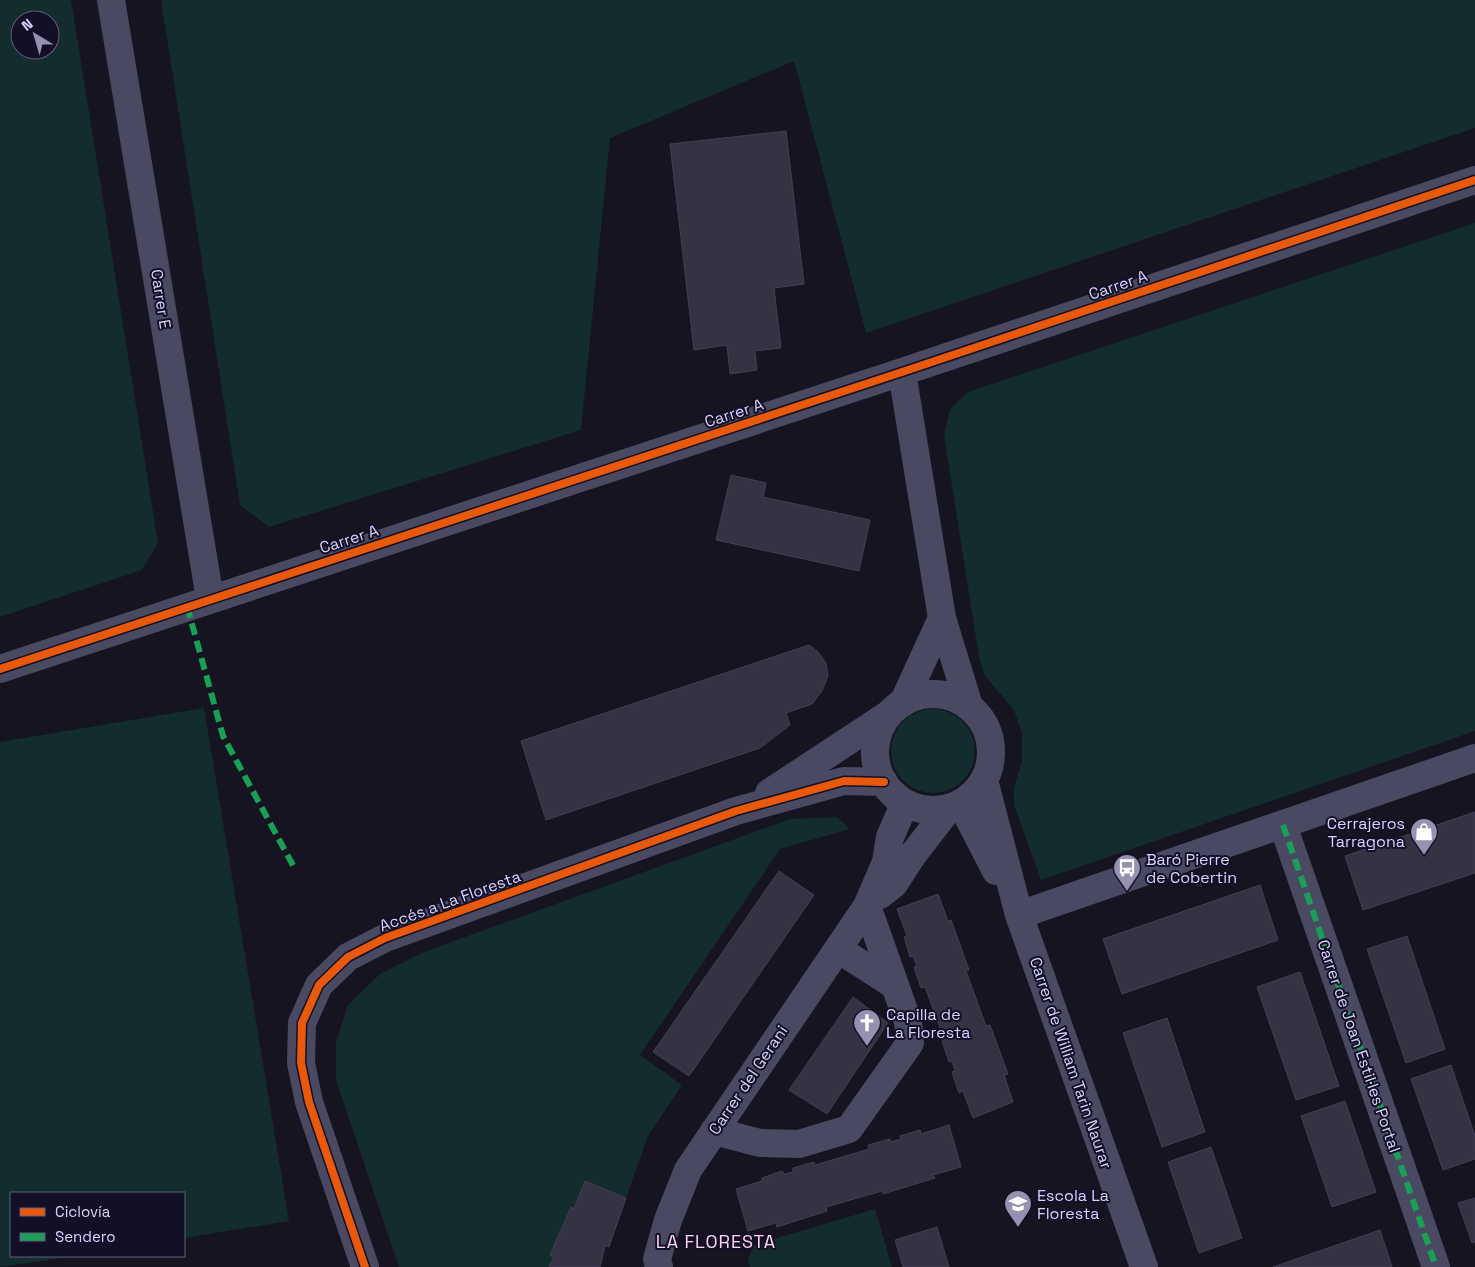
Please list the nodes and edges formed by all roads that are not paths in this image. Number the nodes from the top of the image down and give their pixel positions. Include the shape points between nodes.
1 (111, 0) edge
2 (1475, 180) edge
3 (902, 372) junction
4 (210, 598) junction
5 (942, 618) junction
6 (0, 669) edge
7 (969, 706) junction
8 (897, 708) junction
9 (1475, 758) edge
10 (984, 780) junction
11 (884, 782) junction
12 (906, 803) junction
13 (955, 805) junction
14 (736, 811) junction
15 (1283, 825) junction
16 (867, 906) junction
17 (1019, 915) junction
18 (838, 948) junction
19 (894, 985) junction
20 (714, 1131) junction
21 (365, 1267) edge
22 (659, 1267) edge
23 (1144, 1267) edge
24 (1436, 1267) edge

1 - 4 street, Carrer E
2 - 3 street, Carrer A
3 - 4 street, Carrer A
3 - 5 street
4 - 6 street, Carrer A
5 - 7 street
5 - 8 street
7 - 8 street via 937,694 919,696
7 - 10 street via 988,732 990,765
8 - 11 street via 882,725 877,739 878,769
8 - 14 street, Accés a La Floresta via 788,782
9 - 15 street
10 - 13 street via 974,793
10 - 17 street, Carrer de William Tarin Naurar
11 - 12 street
11 - 14 street, Accés a La Floresta via 844,781
12 - 13 street via 935,810
12 - 16 street, Carrer del Gerani via 890,837 886,862
13 - 16 street, Carrer del Gerani via 912,856 894,884
13 - 17 street, Carrer de William Tarin Naurar
14 - 21 street, Accés a La Floresta via 386,938 348,957 319,985 302,1023 300,1063
15 - 17 street
15 - 24 street, Carrer de Joan Estil·les Portal
16 - 18 street, Carrer del Gerani
16 - 19 street
17 - 23 street, Carrer de William Tarin Naurar
18 - 19 street
18 - 20 street, Carrer del Gerani
19 - 20 street via 908,1022 910,1043 848,1130 799,1144 760,1143
20 - 22 street, Carrer del Gerani via 688,1170 671,1212 657,1259

